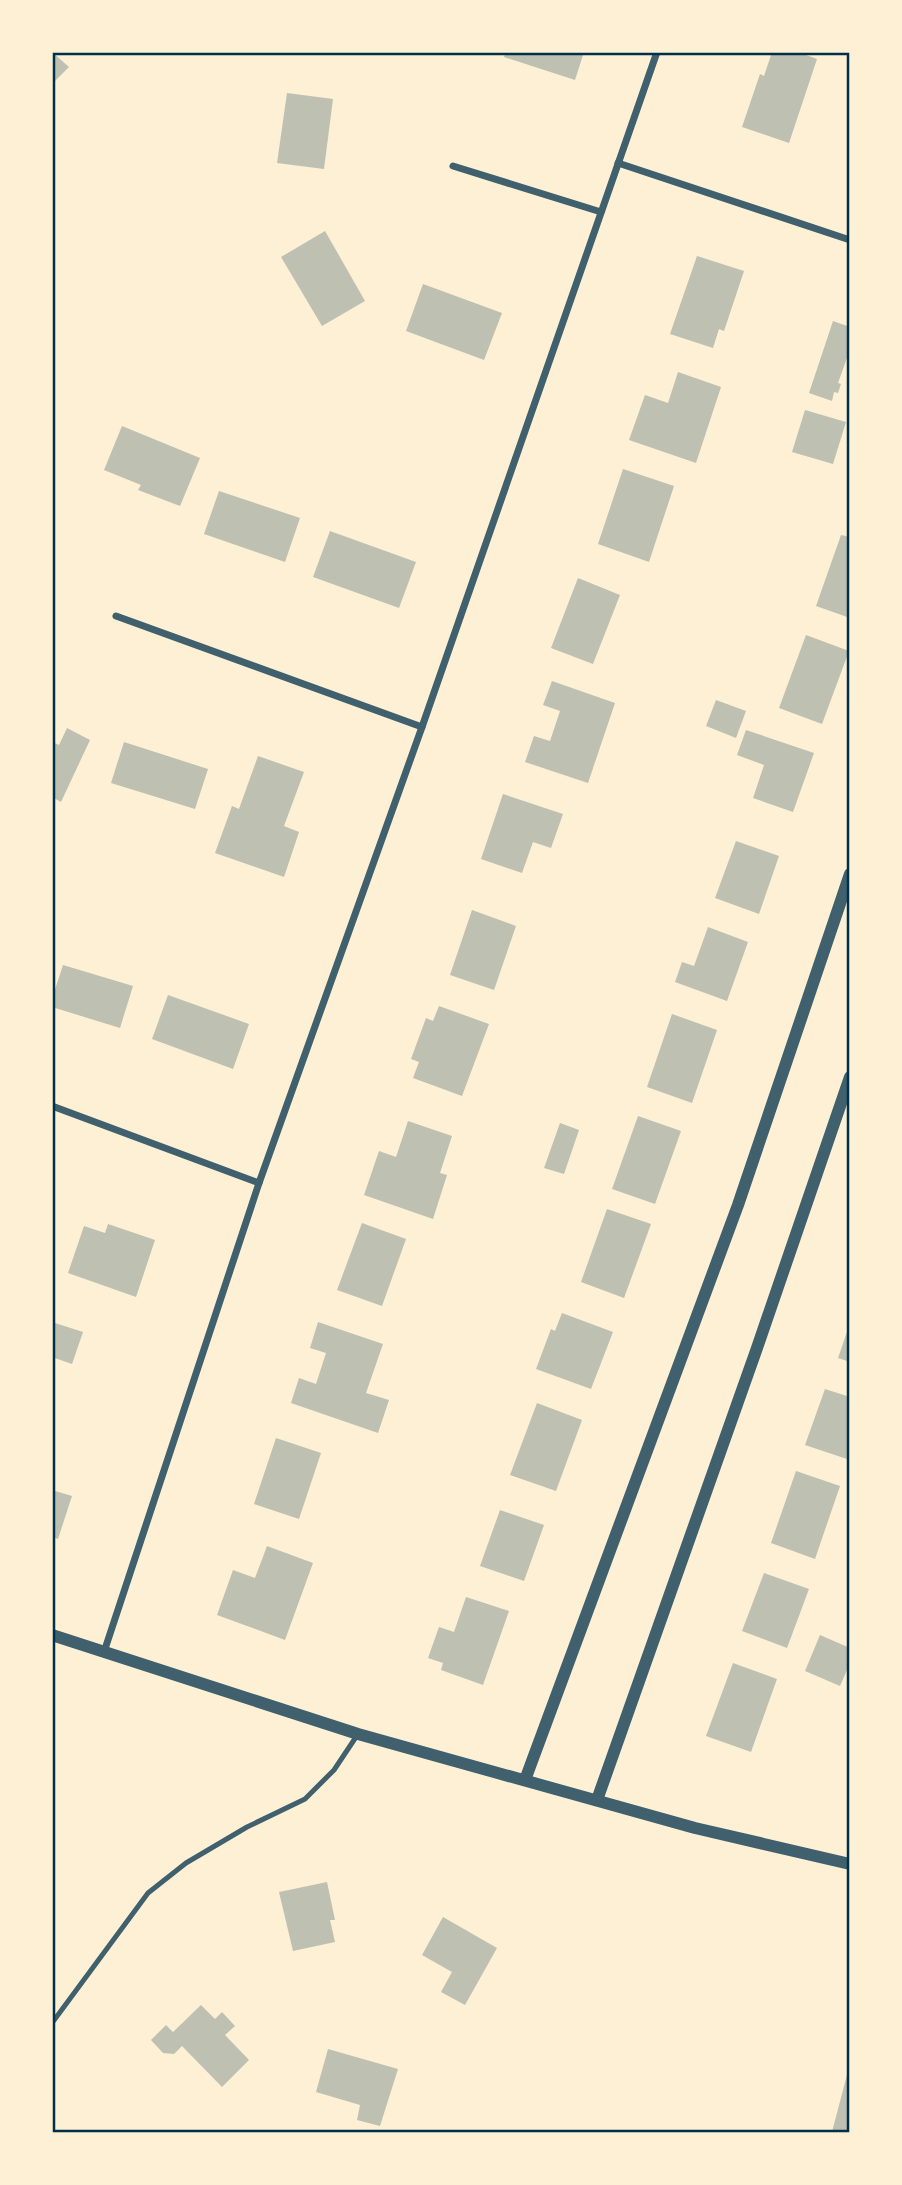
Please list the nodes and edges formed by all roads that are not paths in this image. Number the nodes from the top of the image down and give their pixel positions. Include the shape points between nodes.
1 (657, 52) edge
2 (618, 163) junction
3 (453, 166) dead end
4 (601, 212) junction
5 (849, 240) edge
6 (116, 616) dead end
7 (422, 727) junction
8 (849, 874) edge
9 (849, 1077) edge
10 (52, 1106) edge
11 (260, 1183) junction
12 (52, 1635) edge
13 (104, 1652) junction
14 (358, 1734) junction
15 (525, 1780) junction
16 (597, 1800) junction
17 (849, 1864) edge
18 (52, 2023) edge

1 - 2 street
2 - 4 street
2 - 5 street
3 - 4 street
4 - 7 street
6 - 7 street
7 - 11 street
8 - 15 street via 738,1205
9 - 16 street
10 - 11 street
11 - 13 street
12 - 13 street
13 - 14 street
14 - 15 street
14 - 18 lane via 334,1770 305,1798 186,1863 148,1893
15 - 16 street
16 - 17 street

